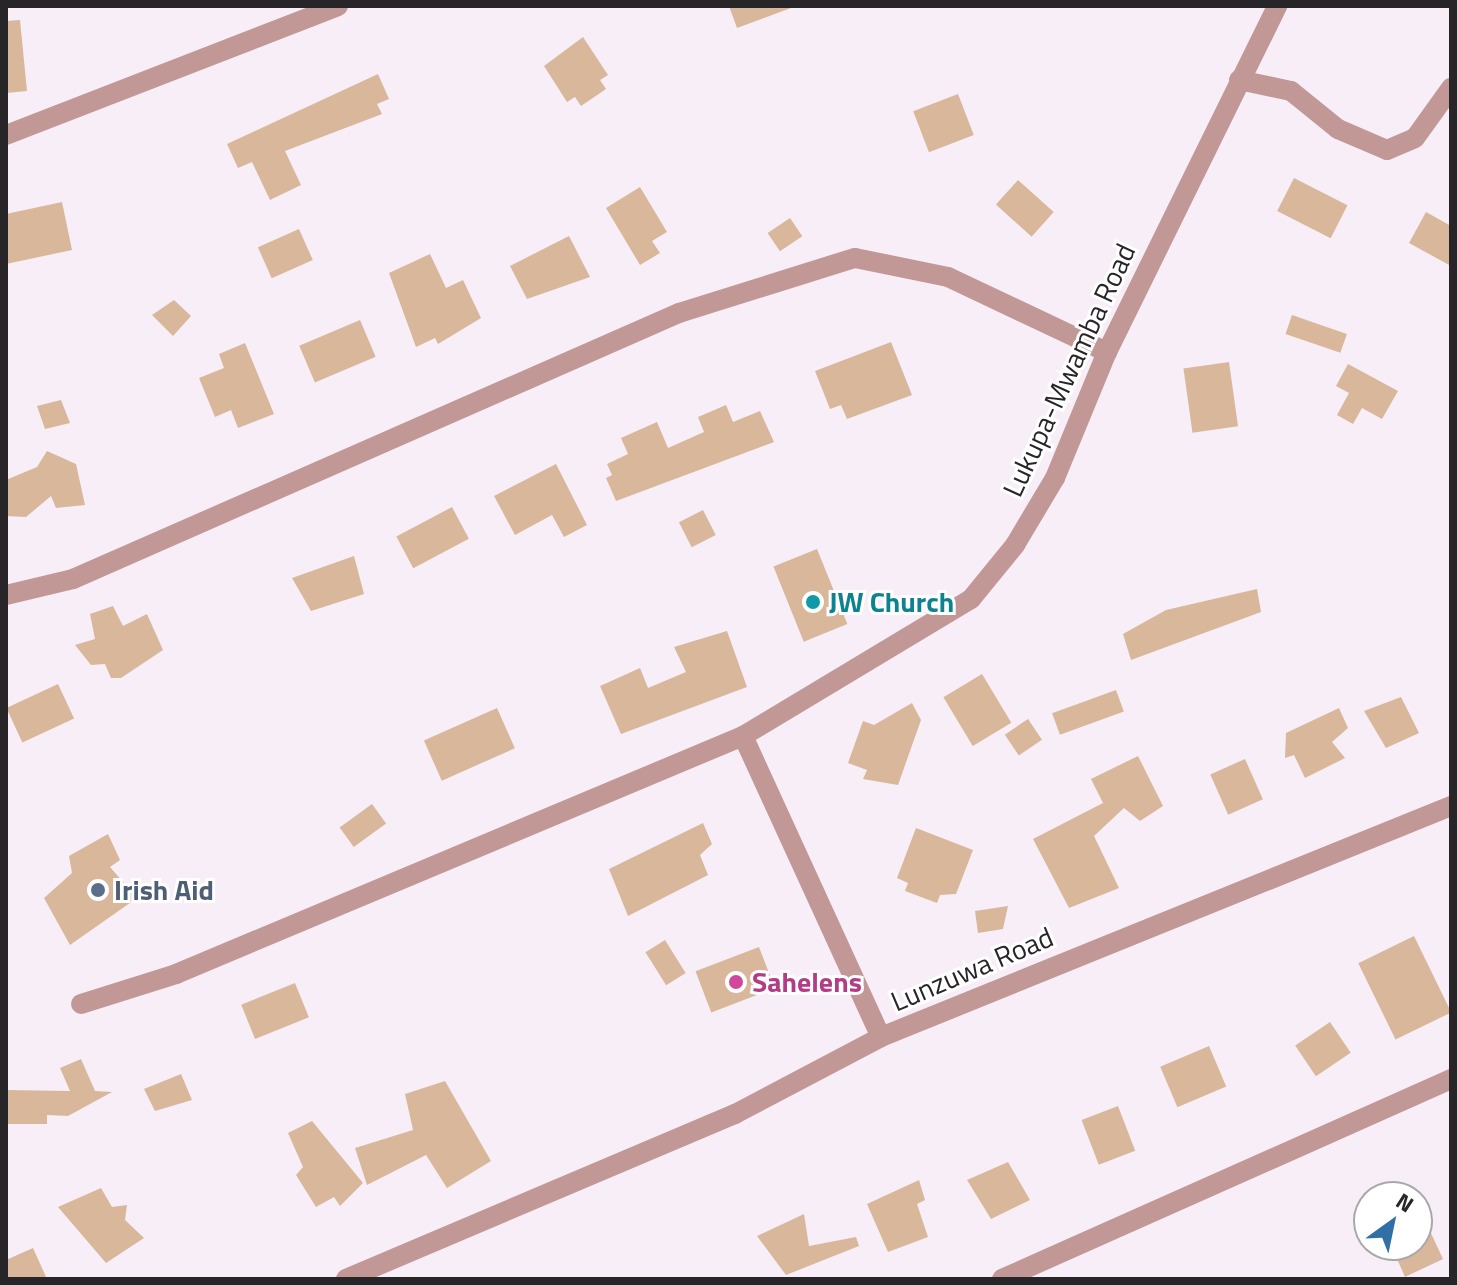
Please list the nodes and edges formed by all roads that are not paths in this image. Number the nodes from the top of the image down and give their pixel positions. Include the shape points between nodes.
1 (338, 6) edge
2 (1277, 6) edge
3 (1239, 80) junction
4 (1451, 88) edge
5 (6, 135) edge
6 (1107, 352) junction
7 (6, 595) edge
8 (743, 736) junction
9 (1451, 806) edge
10 (81, 1004) dead end
11 (881, 1037) junction
12 (1451, 1079) edge
13 (346, 1279) edge
14 (1002, 1279) edge

1 - 5 street
2 - 3 street, Lukupa-Mwamba Road
3 - 4 street via 1291,91 1338,129 1387,150 1415,138
3 - 6 street, Lukupa-Mwamba Road
6 - 7 street via 948,277 855,258 679,313 73,579
6 - 8 street, Lukupa-Mwamba Road via 1055,478 1015,545 971,599
8 - 10 street, Lukupa-Mwamba Road via 176,974
8 - 11 street
9 - 11 street, Lunzuwa Road
11 - 13 street, Lunzuwa Road via 735,1114
12 - 14 street

